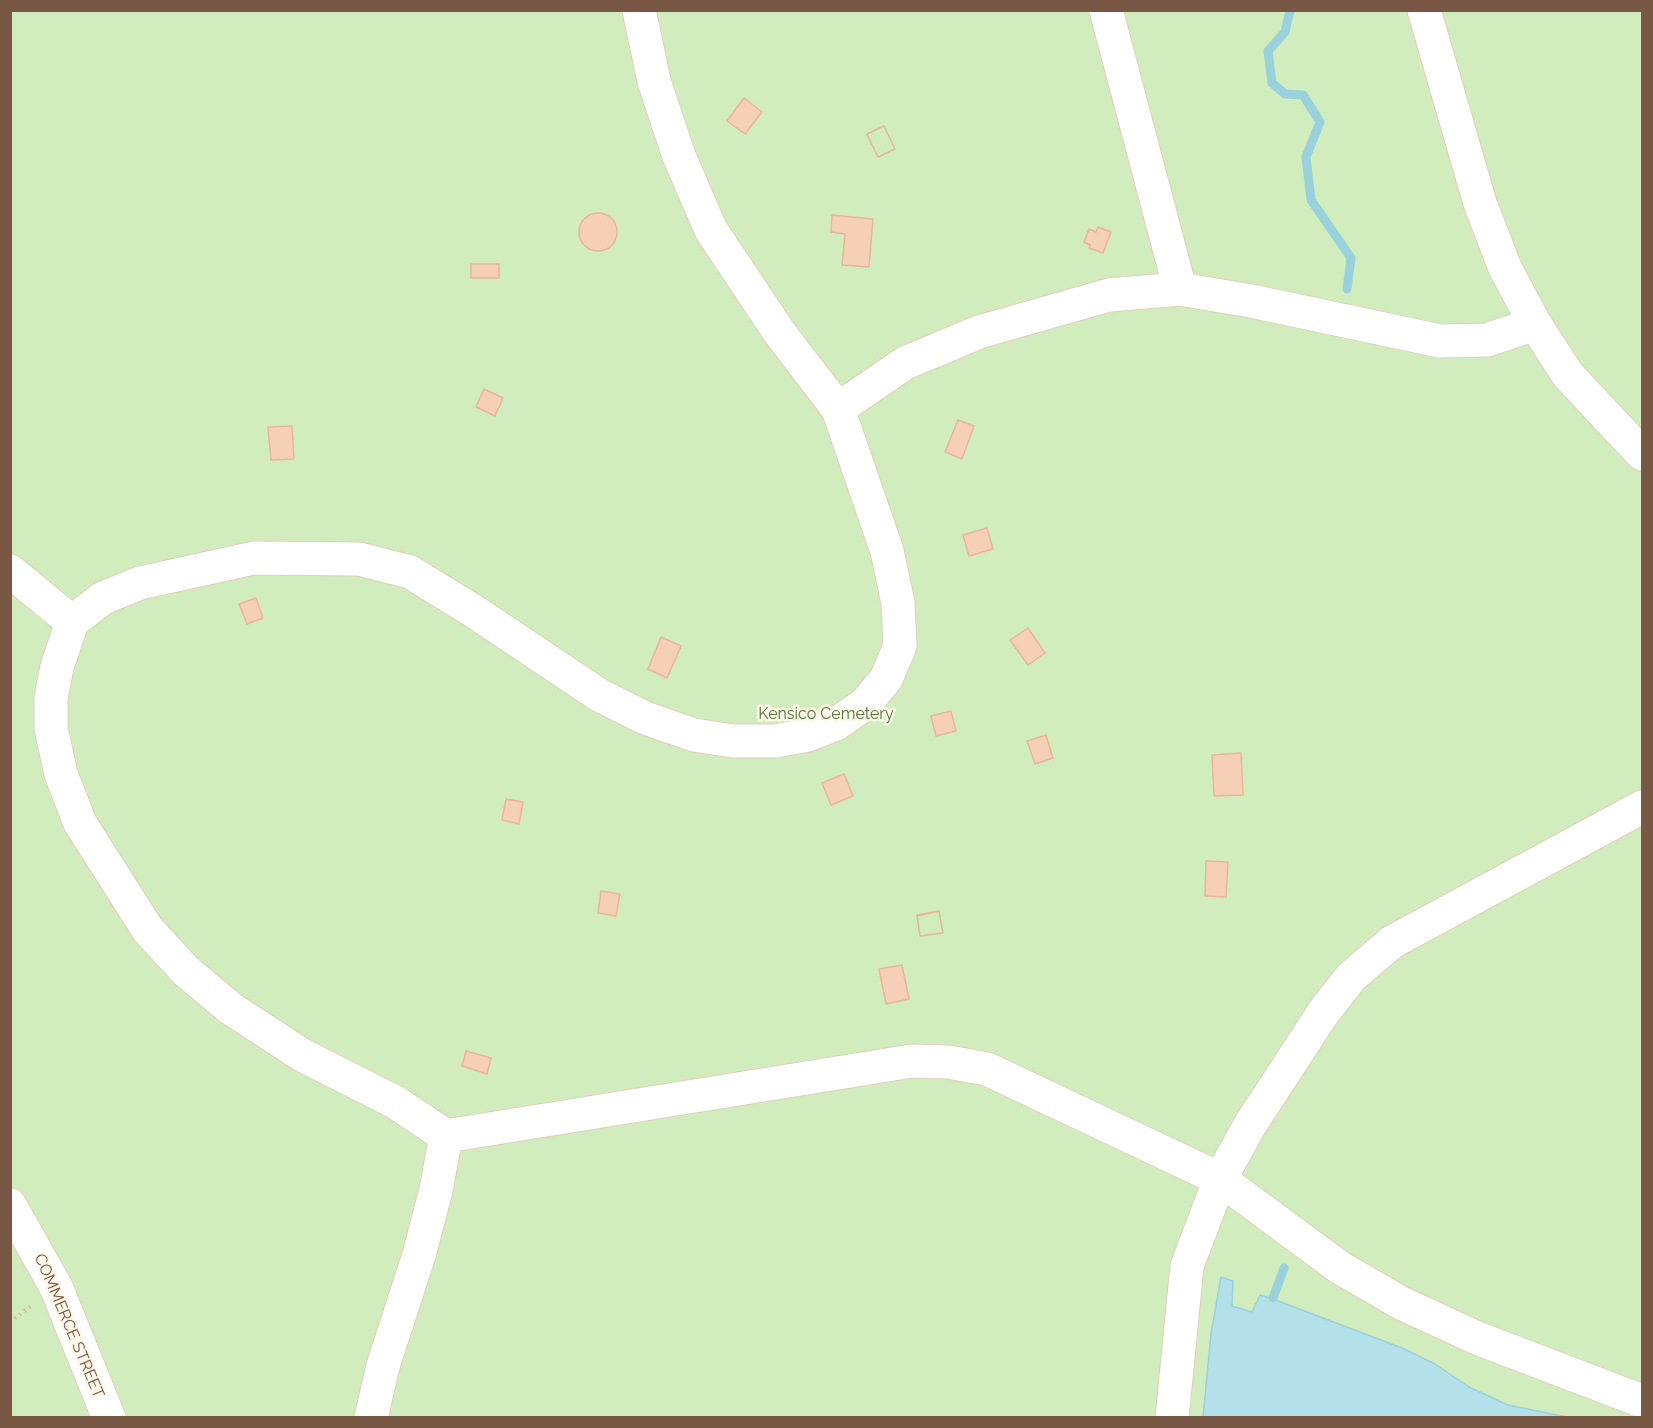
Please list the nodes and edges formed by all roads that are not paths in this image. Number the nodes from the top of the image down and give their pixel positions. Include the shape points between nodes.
1 (639, 10) edge
2 (1106, 10) edge
3 (1424, 10) edge
4 (1180, 289) junction
5 (1535, 324) junction
6 (838, 409) junction
7 (1642, 454) edge
8 (10, 571) edge
9 (72, 622) junction
10 (1642, 807) edge
11 (446, 1136) junction
12 (1220, 1179) junction
13 (10, 1205) edge
14 (1642, 1401) edge
15 (109, 1418) edge
16 (371, 1418) edge
17 (1172, 1418) edge

1 - 6 street via 654,81 679,156 711,230 779,332
2 - 4 street
3 - 5 street via 1480,203 1505,268
4 - 5 street via 1440,341 1487,340
4 - 6 street via 1108,295 979,332 905,363
5 - 7 street via 1568,375
6 - 9 street via 888,551 898,603 900,646 886,679 866,704 836,724 808,735 775,741 733,741 694,735 645,718 599,695 410,572 359,559 254,558 140,583 103,598
8 - 9 street
9 - 11 street via 51,698 51,728 61,774 80,823 148,930 186,971 230,1008 302,1055 395,1102
10 - 12 street via 1392,942 1351,977 1250,1125
11 - 12 street via 912,1061 948,1062 998,1073
11 - 16 street via 420,1255 383,1366
12 - 14 street via 1339,1267 1401,1303 1477,1338
12 - 17 street via 1187,1266
13 - 15 street, COMMERCE STREET via 52,1279

